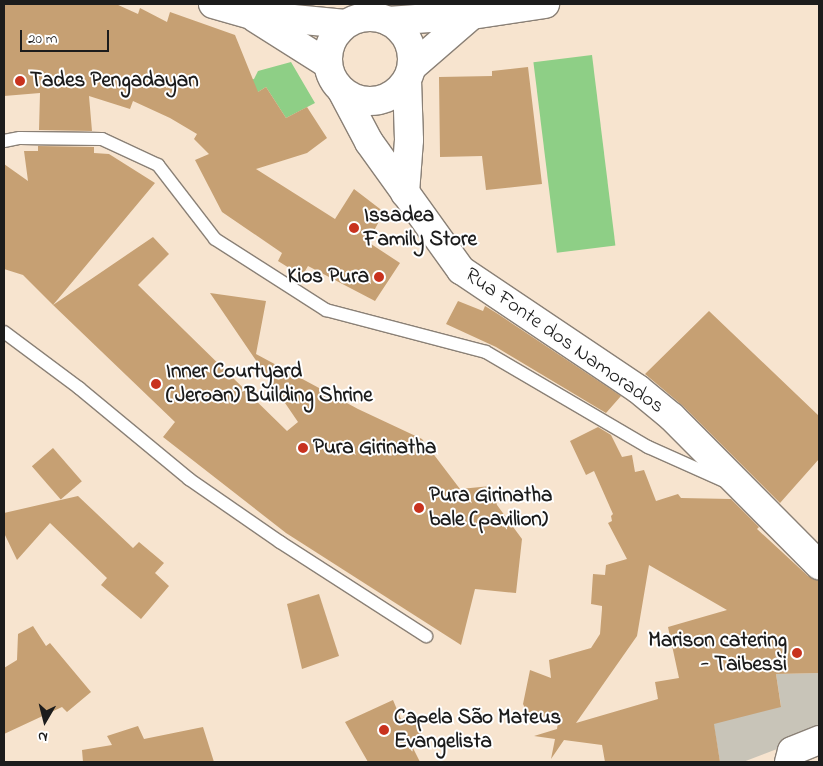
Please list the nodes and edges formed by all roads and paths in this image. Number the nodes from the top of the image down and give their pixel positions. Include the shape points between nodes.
1 (213, 4) edge
2 (545, 4) edge
3 (252, 15) junction
4 (472, 15) junction
5 (388, 20) junction
6 (346, 24) junction
7 (328, 64) junction
8 (410, 74) junction
9 (342, 91) junction
10 (4, 141) edge
11 (405, 193) junction
12 (4, 332) edge
13 (740, 488) junction
14 (819, 565) edge
15 (426, 636) dead end
16 (819, 740) edge
17 (789, 762) edge

1 - 3 street
2 - 4 street
3 - 6 street
3 - 7 street
4 - 5 street
4 - 8 street
5 - 6 street via 360,18
5 - 8 street via 408,40
6 - 7 street via 332,42
7 - 9 street
8 - 9 street via 398,92 369,102 354,99
8 - 11 street
9 - 11 street, Rua Fonte dos Namorados via 369,142
10 - 13 lane via 20,138 102,140 158,165 215,239 326,310 486,352 648,447
11 - 13 street, Rua Fonte dos Namorados via 461,270 638,389 672,417
12 - 15 lane via 189,479
13 - 14 street, Rua Fonte dos Namorados
16 - 17 street via 792,751

